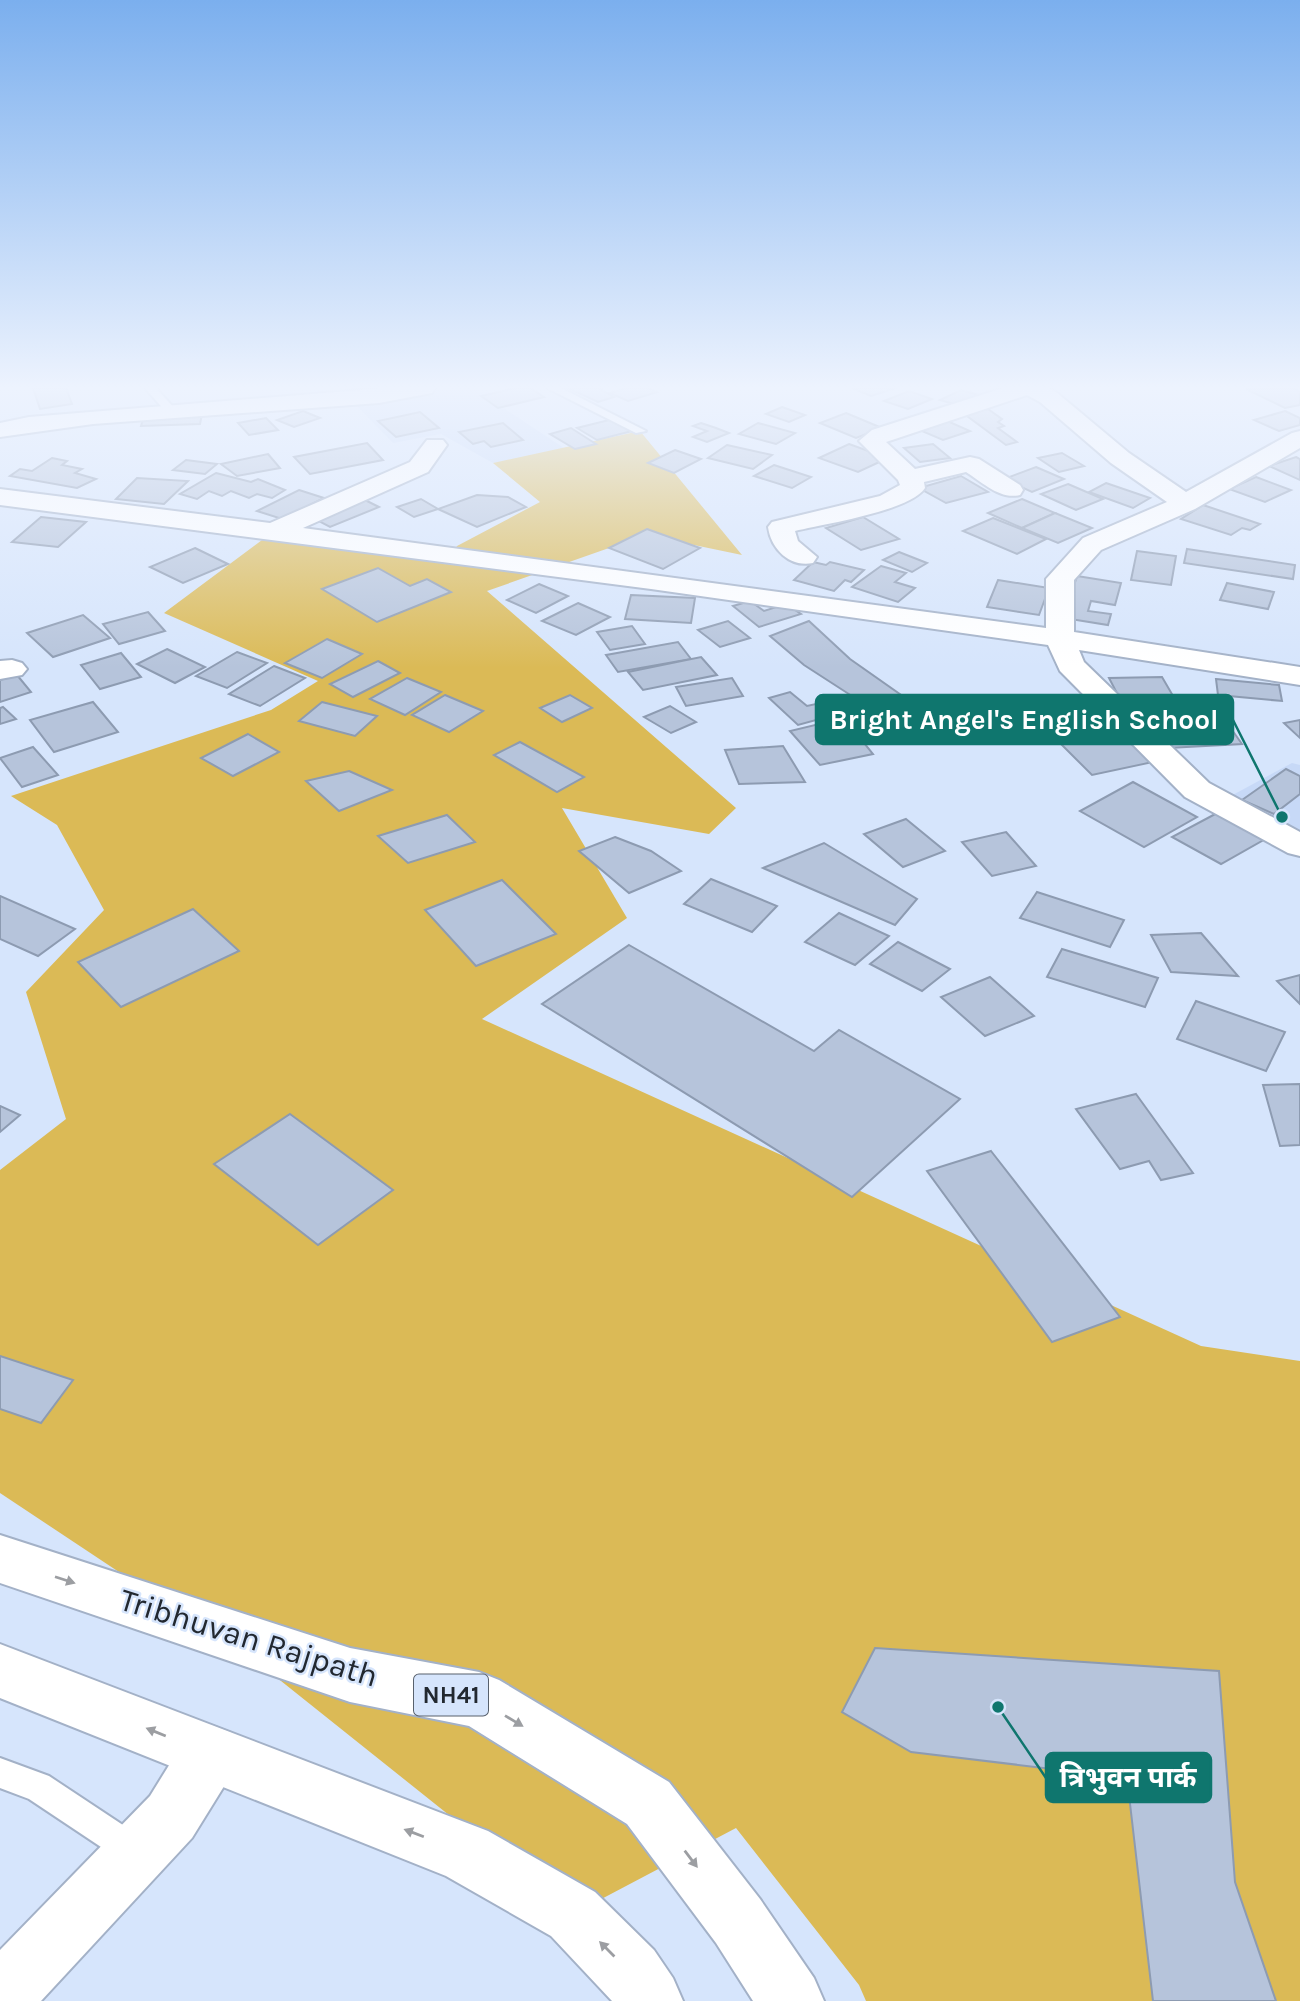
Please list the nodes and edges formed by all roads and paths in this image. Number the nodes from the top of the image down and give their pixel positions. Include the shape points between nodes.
1 (386, 481) edge
2 (911, 481) edge
3 (1002, 481) edge
4 (1153, 481) edge
5 (1227, 481) edge
6 (1011, 490) dead end
7 (0, 497) edge
8 (1186, 504) junction
9 (274, 531) junction
10 (804, 557) dead end
11 (1060, 637) junction
12 (1300, 676) edge
13 (1300, 846) edge
14 (0, 1559) edge
15 (0, 1671) edge
16 (210, 1754) junction
17 (0, 1773) edge
18 (137, 1852) junction
19 (0, 1997) edge
20 (650, 2001) edge
21 (791, 2001) edge

1 - 9 main road
2 - 10 main road via 913,488 889,500 781,527 789,549
3 - 6 main road
4 - 8 main road
5 - 8 main road
7 - 9 main road
8 - 11 main road via 1093,544 1060,579
9 - 11 main road
11 - 12 main road
11 - 13 main road via 1070,665 1197,790
14 -> 21 main road, Tribhuvan Rajpath / NH41 via 350,1675 479,1700 648,1803 738,1921
16 -> 15 main road
16 - 18 main road via 171,1817
20 -> 16 main road via 631,1973 573,1914 478,1860
17 - 18 lane via 38,1787
18 - 19 main road

